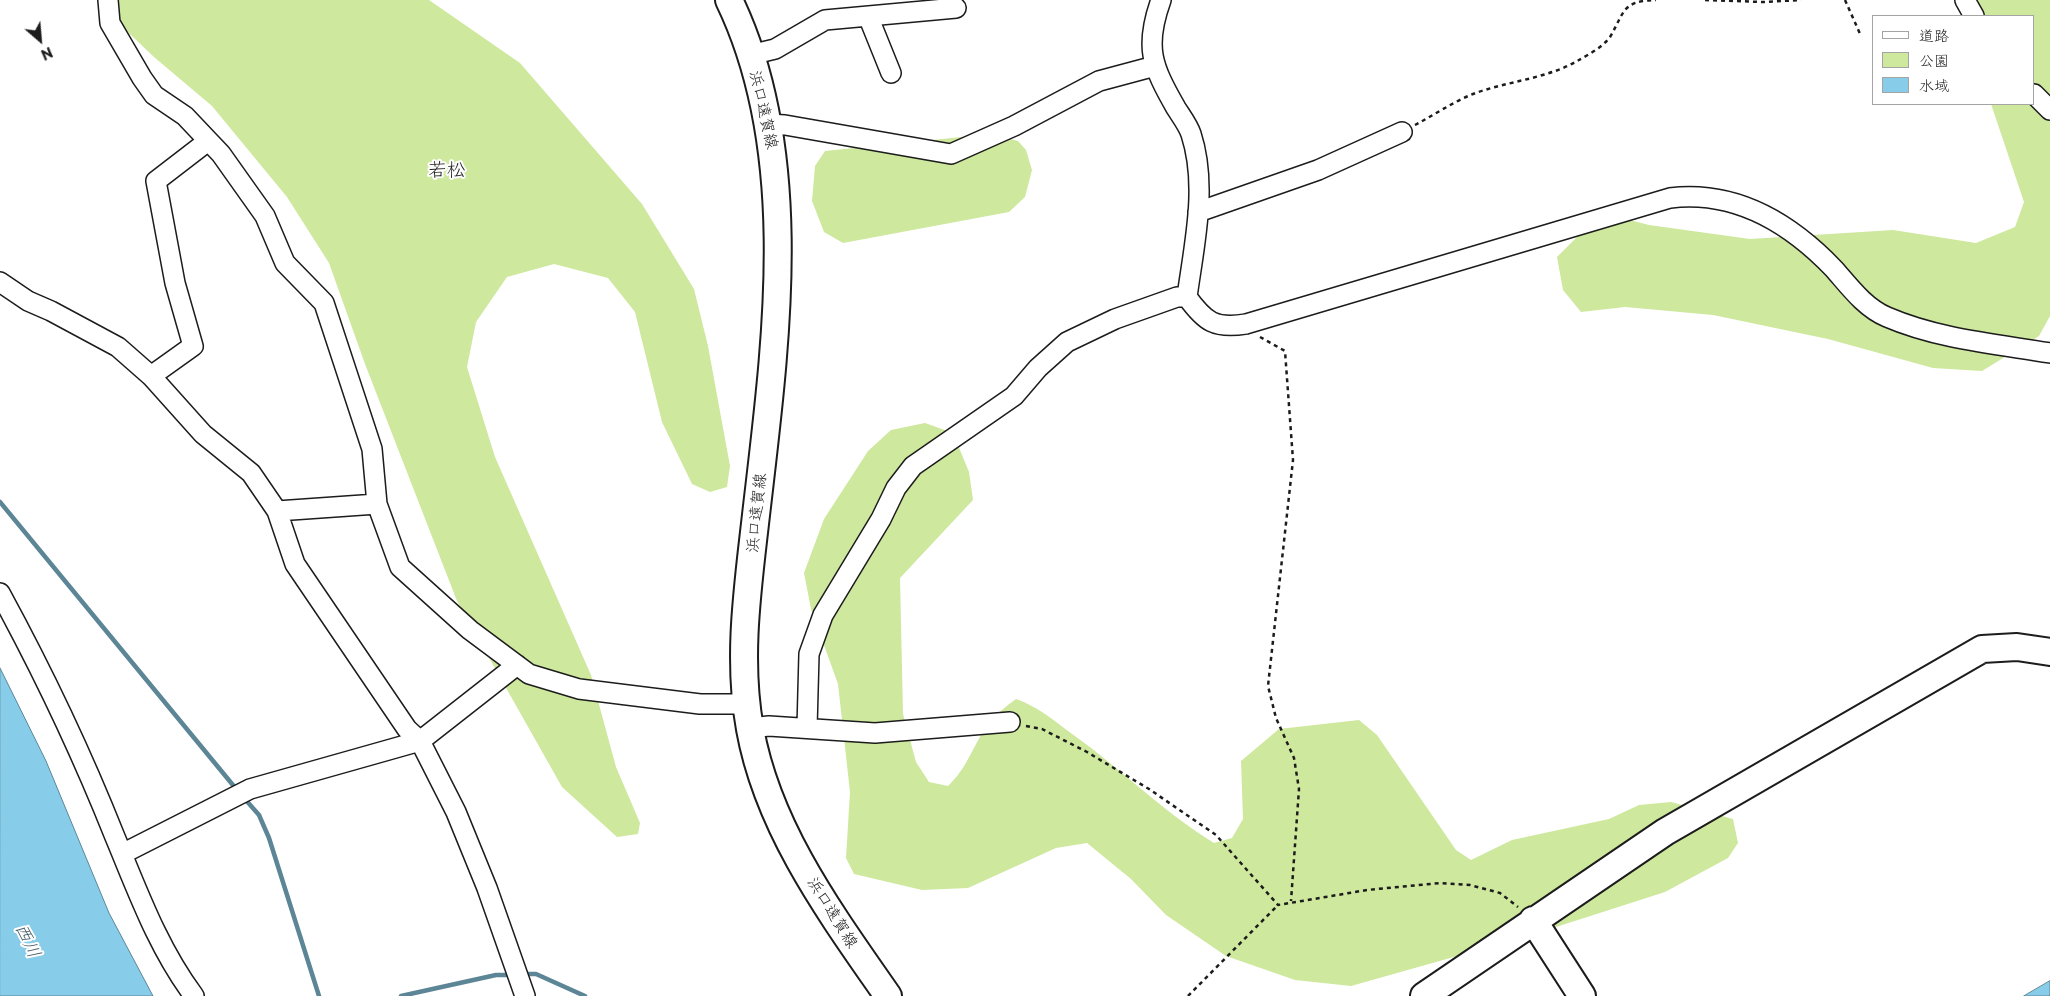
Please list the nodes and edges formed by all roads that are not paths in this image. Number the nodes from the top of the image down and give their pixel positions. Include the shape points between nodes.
1 (108, 0) edge
2 (729, 0) edge
3 (1161, 0) edge
4 (1965, 0) edge
5 (956, 8) dead end
6 (1973, 15) edge
7 (868, 16) junction
8 (750, 55) junction
9 (1155, 66) junction
10 (891, 73) dead end
11 (2035, 95) edge
12 (2050, 110) edge
13 (767, 124) junction
14 (1402, 132) road end
15 (208, 140) junction
16 (1198, 212) junction
17 (0, 282) edge
18 (1187, 297) junction
19 (2050, 353) edge
20 (151, 376) junction
21 (376, 504) junction
22 (277, 510) junction
23 (0, 593) edge
24 (2050, 652) edge
25 (517, 665) junction
26 (748, 716) junction
27 (1010, 722) road end
28 (807, 728) junction
29 (420, 741) junction
30 (122, 854) junction
31 (1533, 920) junction
32 (194, 996) edge
33 (525, 996) edge
34 (888, 996) edge
35 (1424, 996) edge
36 (1582, 996) edge

1 - 15 street via 110,24 154,95 185,116
2 - 8 main road, 浜口遠賀線
3 - 9 street via 1154,20 1151,54
4 - 6 street
5 - 7 street
7 - 8 street via 825,20 775,49
7 - 10 street
8 - 13 main road, 浜口遠賀線
9 - 13 street via 1099,81 1014,126 951,154
9 - 16 street via 1191,133 1199,177
11 - 12 street
13 - 26 main road, 浜口遠賀線 via 775,172 775,318 771,387 744,625
14 - 16 street via 1318,170
15 - 20 street via 156,180 175,282 193,346
15 - 21 street via 265,216 285,263 324,303 372,449
16 - 18 street
17 - 20 street via 28,301 118,347
18 - 19 street via 1212,324 1246,324 1670,198 1690,196 1741,206 1792,230 1819,253 1864,302 1886,317 1942,335
18 - 28 street via 1177,297 1116,319 1067,342 1014,396 913,466 896,488 823,615 809,654
20 - 22 street via 203,434 251,473
21 - 22 street
21 - 25 street via 400,567 470,630
22 - 29 street via 295,564 407,729
23 - 30 street via 37,660
24 - 31 main road via 2017,647 1982,649 1665,832
25 - 26 street via 529,674 580,689 700,704
25 - 29 street
26 - 28 street via 769,726
26 - 34 main road, 浜口遠賀線 via 764,784 792,845 830,915
27 - 28 street via 875,733
29 - 30 street via 250,789
29 - 33 street via 456,812
30 - 32 street via 144,907 179,975
31 - 35 main road
31 - 36 main road

